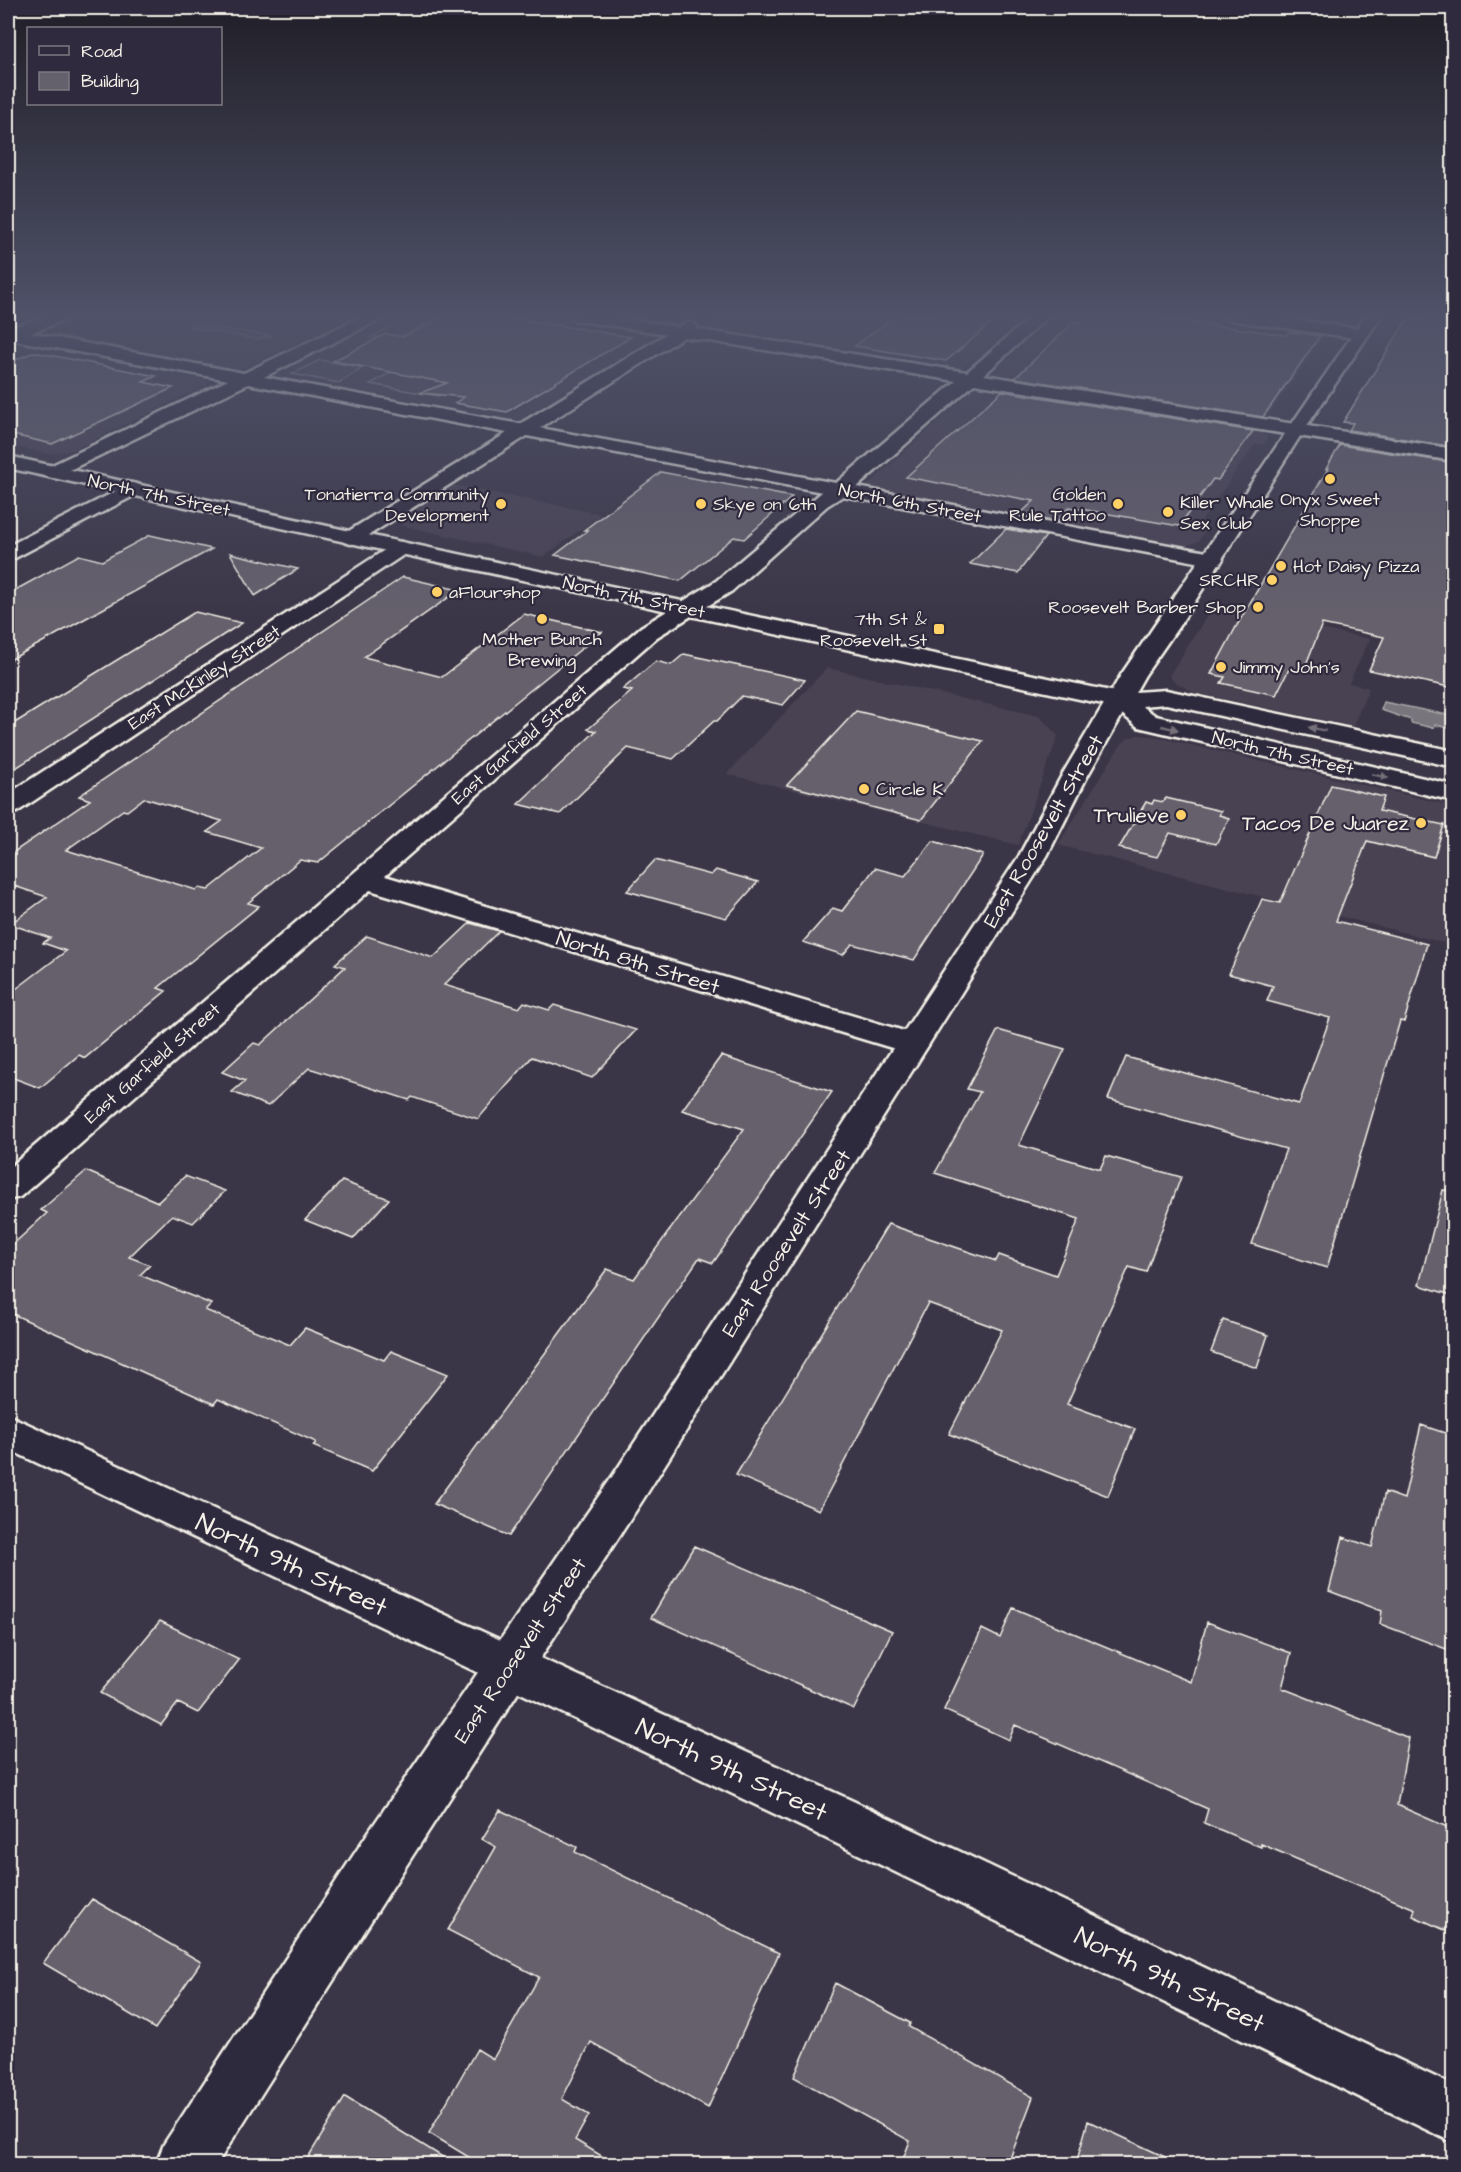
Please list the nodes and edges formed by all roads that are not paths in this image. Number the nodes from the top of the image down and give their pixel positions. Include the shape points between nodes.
1 (168, 416) edge
2 (445, 416) edge
3 (546, 416) edge
4 (926, 416) edge
5 (1210, 416) edge
6 (1304, 416) edge
7 (1295, 430) junction
8 (523, 431) junction
9 (1454, 455) edge
10 (8, 462) edge
11 (53, 472) junction
12 (132, 489) junction
13 (839, 490) junction
14 (351, 538) junction
15 (401, 548) junction
16 (8, 554) edge
17 (1212, 560) junction
18 (691, 608) junction
19 (1120, 700) junction
20 (1454, 759) edge
21 (1454, 793) edge
22 (8, 806) edge
23 (364, 879) junction
24 (913, 1044) junction
25 (8, 1188) edge
26 (8, 1431) edge
27 (510, 1665) junction
28 (1454, 2115) edge
29 (184, 2164) edge

1 - 11 street
2 - 8 street, North 6th Street
3 - 8 street
4 - 13 street, East Garfield Street
5 - 7 street
6 - 7 street, East Roosevelt Street
7 - 9 street
7 - 17 street, East Roosevelt Street
8 - 13 street, North 6th Street
8 - 14 street
10 - 11 street, North 7th Street
11 - 12 street, North 7th Street
12 - 14 street, North 7th Street
12 - 16 street
13 - 17 street, North 6th Street
13 - 18 street, East Garfield Street via 724,586
14 - 15 street, North 7th Street
15 - 18 street, North 7th Street
15 - 22 street, East McKinley Street
17 - 19 street, East Roosevelt Street
18 - 19 street, North 7th Street
18 - 23 street, East Garfield Street via 649,632
20 -> 19 street, North 7th Street via 1166,697
19 -> 21 street, North 7th Street via 1147,722
19 - 24 street, East Roosevelt Street via 1033,856
23 - 24 street, North 8th Street
23 - 25 street, East Garfield Street
24 - 27 street, East Roosevelt Street
26 - 27 street, North 9th Street
27 - 28 street, North 9th Street
27 - 29 street, East Roosevelt Street

